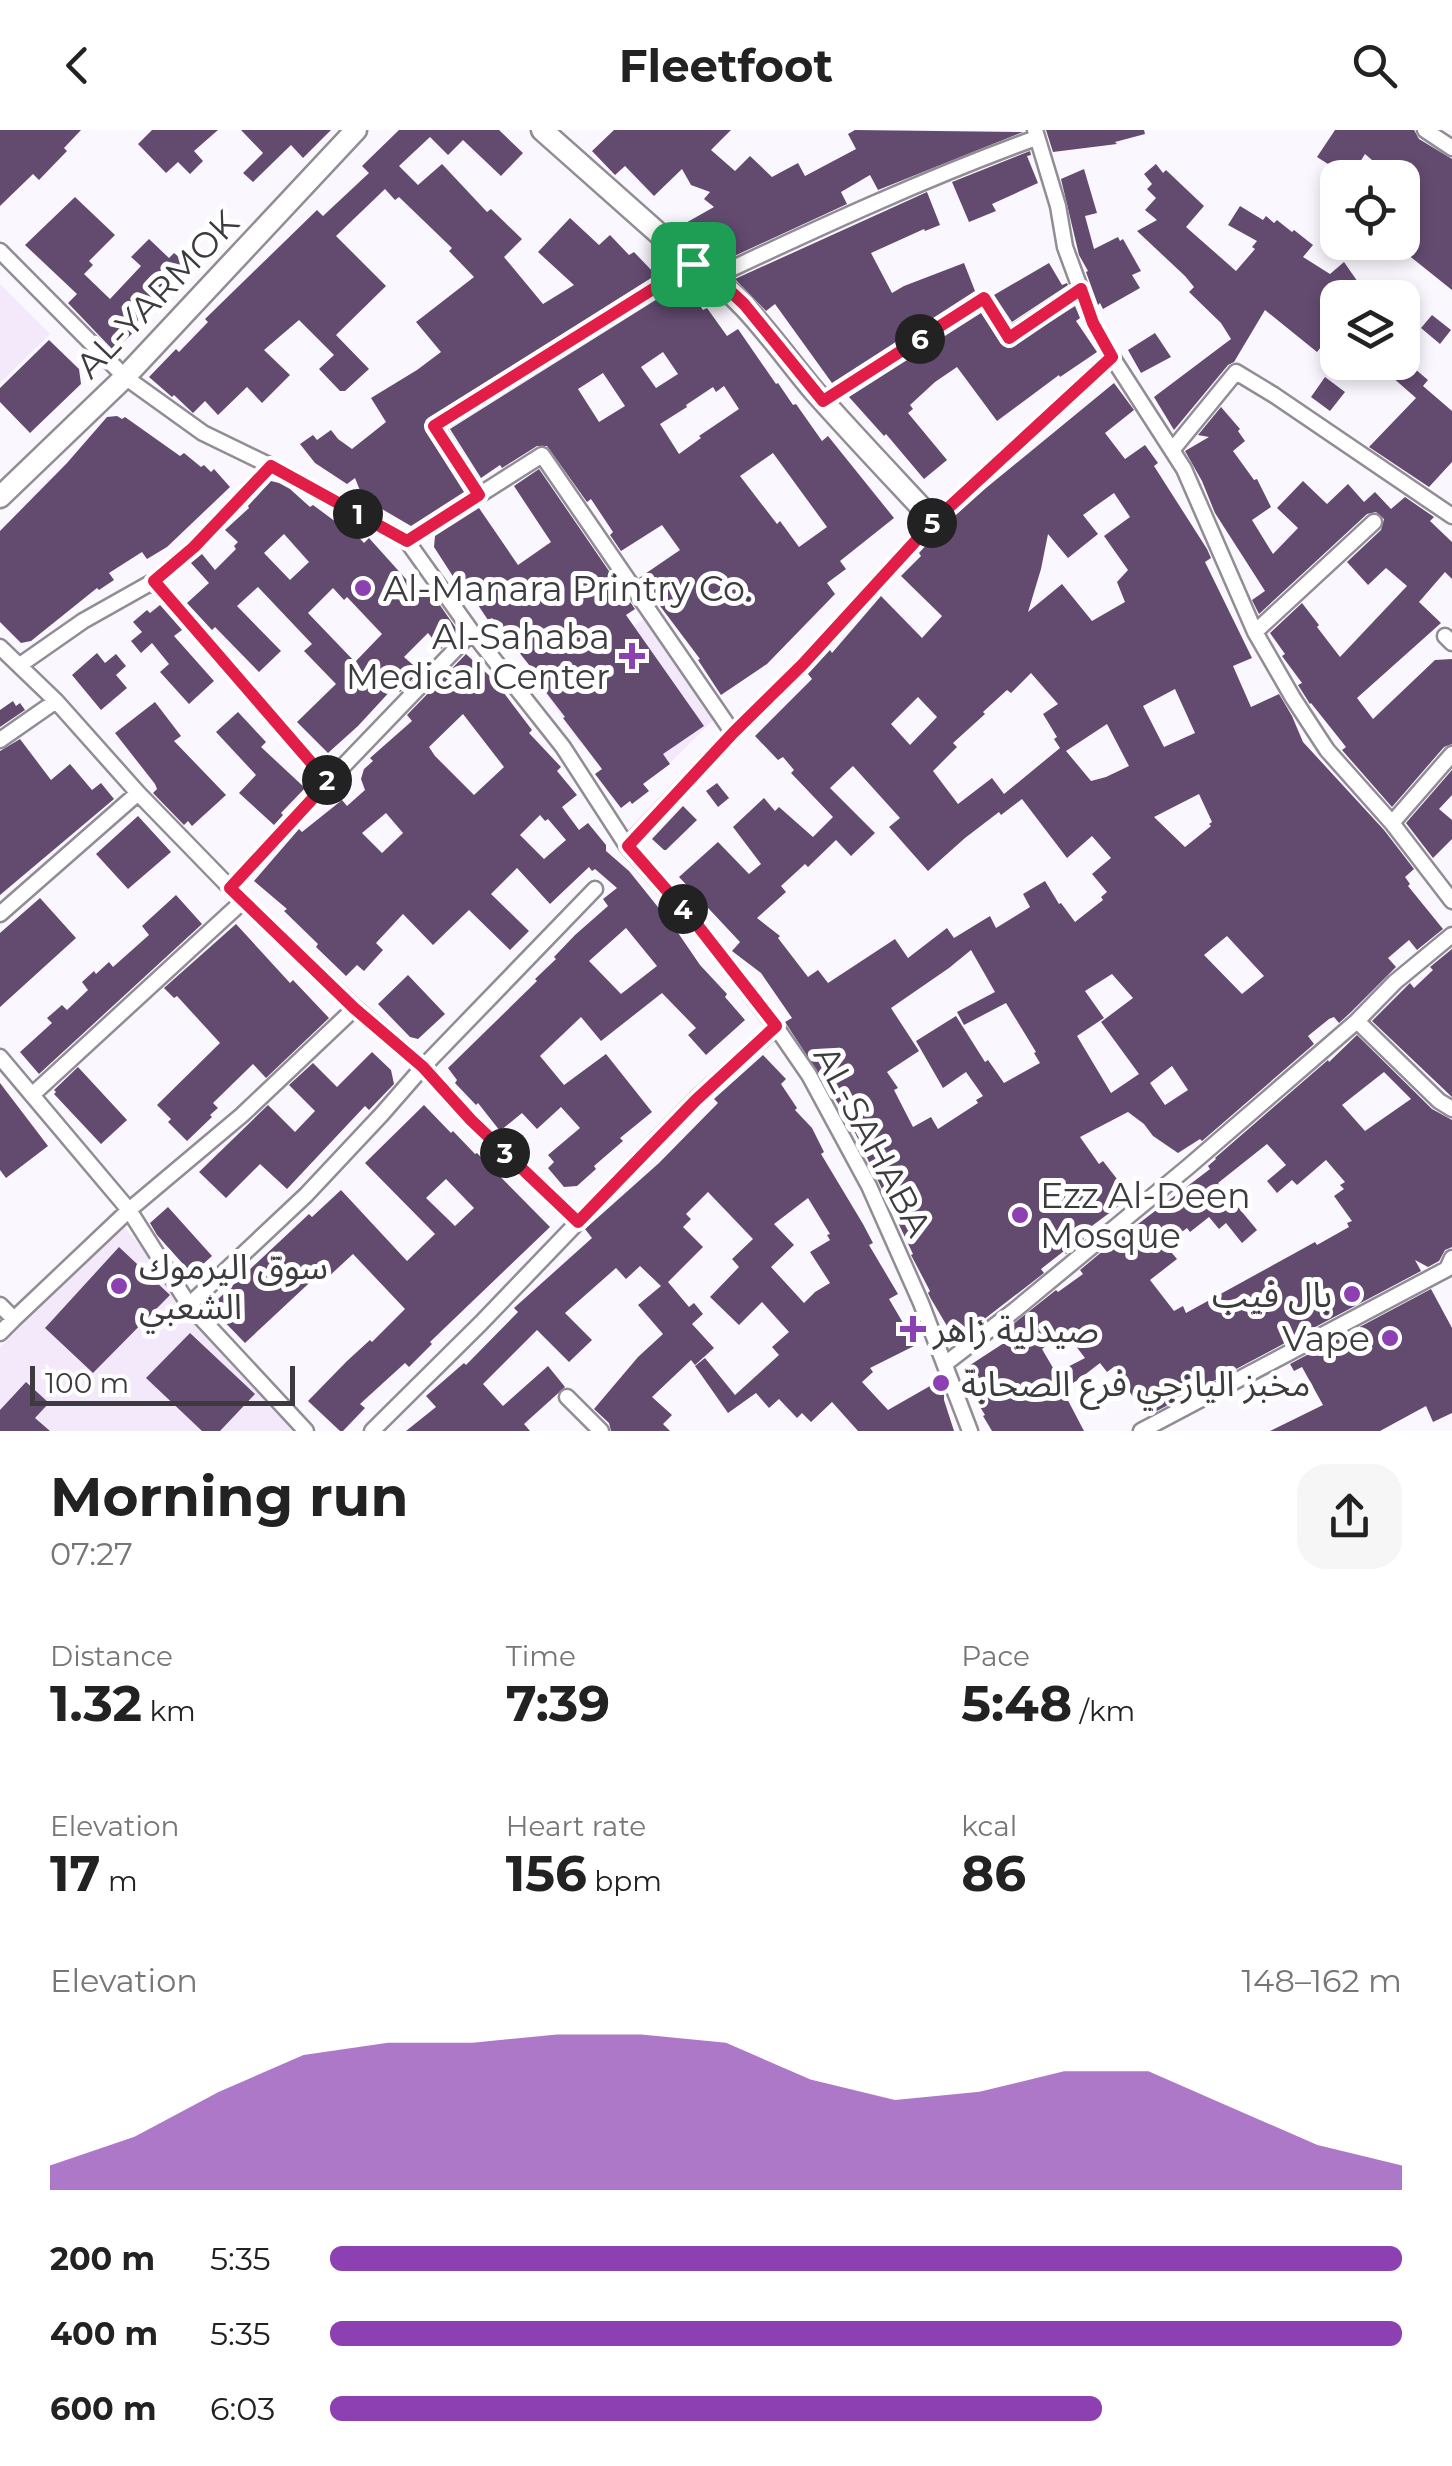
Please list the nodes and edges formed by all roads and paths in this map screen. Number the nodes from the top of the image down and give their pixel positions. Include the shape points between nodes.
1 (356, 130) edge
2 (542, 130) edge
3 (1425, 130) edge
4 (1035, 134) edge
5 (1452, 148) edge
6 (0, 251) edge
7 (693, 264) junction
8 (714, 276) junction
9 (1081, 289) junction
10 (1112, 357) junction
11 (125, 377) junction
12 (823, 401) junction
13 (1173, 449) junction
14 (271, 466) junction
15 (479, 495) junction
16 (0, 497) edge
17 (1452, 516) edge
18 (934, 521) junction
19 (1374, 522) dead end
20 (407, 541) junction
21 (154, 581) junction
22 (472, 632) junction
23 (1255, 632) junction
24 (0, 647) edge
25 (20, 665) junction
26 (56, 701) junction
27 (733, 733) junction
28 (0, 740) edge
29 (1452, 754) edge
30 (328, 782) junction
31 (138, 793) junction
32 (1392, 823) junction
33 (628, 846) junction
34 (230, 888) junction
35 (595, 890) dead end
36 (243, 901) junction
37 (1452, 901) edge
38 (0, 914) edge
39 (1452, 935) edge
40 (354, 1008) junction
41 (1357, 1021) junction
42 (776, 1026) junction
43 (0, 1057) edge
44 (423, 1067) junction
45 (32, 1095) junction
46 (1452, 1109) edge
47 (129, 1210) junction
48 (578, 1222) junction
49 (1452, 1258) edge
50 (0, 1305) edge
51 (189, 1305) junction
52 (14, 1318) junction
53 (0, 1333) edge
54 (945, 1364) junction
55 (567, 1397) dead end
56 (306, 1431) edge
57 (372, 1431) edge
58 (601, 1431) edge
59 (970, 1431) edge
60 (1141, 1431) edge

1 - 11 street, AL-YARMOK
2 - 7 street
3 - 5 street
4 - 8 street
4 - 9 street
6 - 11 street, AL-SAHABA
7 - 8 street
7 - 15 street via 434,426
8 - 12 street
9 - 10 street
9 - 12 street via 1009,338 984,298
10 - 13 street
10 - 18 street
11 - 14 street, AL-SAHABA via 204,434
11 - 16 street, AL-YARMOK
12 - 18 street
13 - 17 street via 1236,372
13 - 23 street
14 - 20 street, AL-SAHABA
14 - 21 street
15 - 20 street
15 - 27 street via 542,454
18 - 27 street
19 - 23 street
20 - 22 street, AL-SAHABA
21 - 25 street
21 - 30 street
22 - 30 street
22 - 33 street, AL-SAHABA via 563,747
23 - 32 street via 1327,750
24 - 25 street
25 - 26 street
26 - 28 street
26 - 31 street
27 - 33 street
29 - 32 street
30 - 34 street
31 - 34 street
31 - 38 street
32 - 37 street
33 - 42 street, AL-SAHABA
34 - 36 street
35 - 44 street
36 - 40 street
36 - 45 street
39 - 41 street
40 - 44 street
40 - 47 street
41 - 46 street
41 - 54 street
42 - 48 street
42 - 54 street, AL-SAHABA via 868,1186
43 - 45 street
44 - 48 street
44 - 51 street via 306,1195
45 - 47 street
47 - 51 street
47 - 52 street
48 - 57 street
49 - 60 street via 1446,1269
50 - 52 street
51 - 56 street
52 - 53 street
54 - 59 street, AL-SAHABA
55 - 58 street

